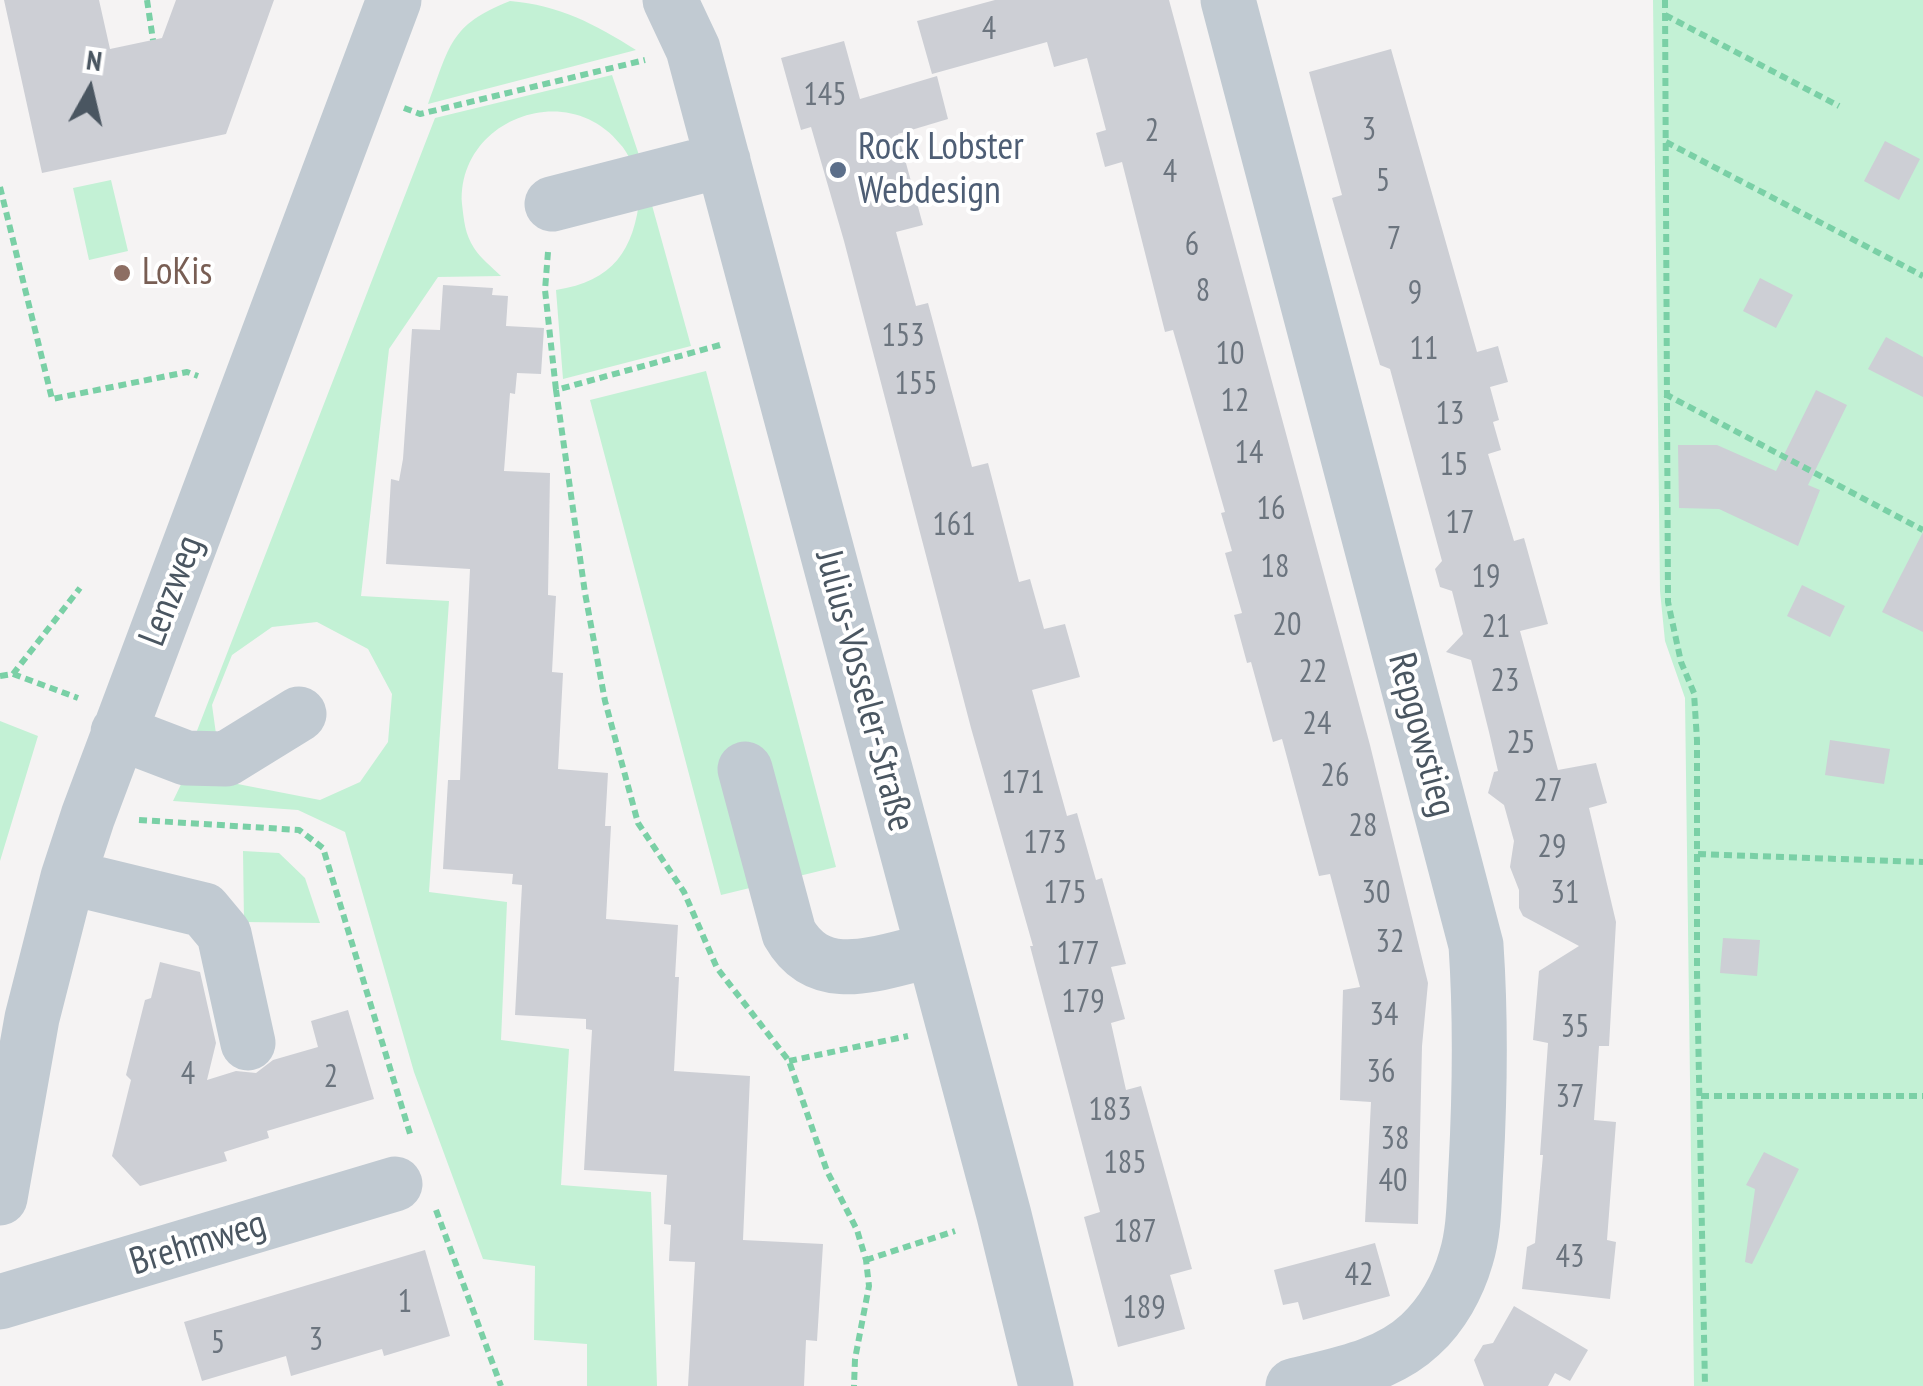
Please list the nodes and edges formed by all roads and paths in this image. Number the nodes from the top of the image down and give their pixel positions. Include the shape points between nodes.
1 (147, 0) edge
2 (394, 0) edge
3 (670, 0) edge
4 (1228, 0) edge
5 (1665, 0) edge
6 (1665, 14) junction
7 (153, 40) dead end
8 (693, 49) junction
9 (361, 92) junction
10 (1839, 106) dead end
11 (1666, 142) junction
12 (723, 160) junction
13 (0, 187) edge
14 (552, 204) dead end
15 (1923, 276) edge
16 (545, 290) dead end
17 (769, 332) junction
18 (556, 390) junction
19 (246, 394) junction
20 (1665, 394) junction
21 (1923, 530) edge
22 (80, 588) dead end
23 (14, 674) junction
24 (0, 676) edge
25 (299, 714) dead end
26 (121, 724) junction
27 (745, 769) dead end
28 (88, 816) junction
29 (1698, 854) junction
30 (1923, 862) edge
31 (68, 877) junction
32 (933, 950) junction
33 (885, 1041) dead end
34 (248, 1043) dead end
35 (789, 1061) junction
36 (1701, 1096) junction
37 (1923, 1096) edge
38 (412, 1172) junction
39 (0, 1198) edge
40 (1004, 1215) junction
41 (866, 1260) junction
42 (0, 1302) edge
43 (501, 1386) edge
44 (854, 1386) edge
45 (1046, 1386) edge
46 (1293, 1386) edge
47 (1705, 1386) edge

1 - 7 path
2 - 9 street, Lenzweg
3 - 8 street, Julius-Vosseler-Straße
4 - 46 street, Repgowstieg via 1476,945 1481,1014 1473,1220 1455,1287 1438,1316 1397,1351
5 - 6 path
6 - 10 path
6 - 11 path
8 - 9 path via 420,114
8 - 12 street, Julius-Vosseler-Straße
9 - 19 street, Lenzweg
11 - 15 path
11 - 20 path
12 - 14 street
12 - 17 street, Julius-Vosseler-Straße
13 - 19 path via 52,399 188,372
16 - 18 path
17 - 18 path
17 - 32 street, Julius-Vosseler-Straße
18 - 35 path via 605,701 638,822 684,892 717,968
19 - 26 street, Lenzweg
20 - 21 path
20 - 29 path via 1668,602 1694,692
22 - 23 path
23 - 24 path
23 - 26 path
25 - 26 street via 226,759 186,758
26 - 28 street, Lenzweg
27 - 32 street via 798,950 831,967
28 - 31 street, Lenzweg
28 - 38 path via 299,830 323,848
29 - 30 path
29 - 36 path
31 - 34 street via 204,910 224,934
31 - 39 street, Lenzweg via 32,1018
32 - 40 street, Julius-Vosseler-Straße
33 - 35 path
35 - 41 path
36 - 37 path
36 - 47 path
38 - 42 street, Brehmweg
38 - 43 path
40 - 41 path
40 - 45 street, Julius-Vosseler-Straße
41 - 44 path via 869,1286

